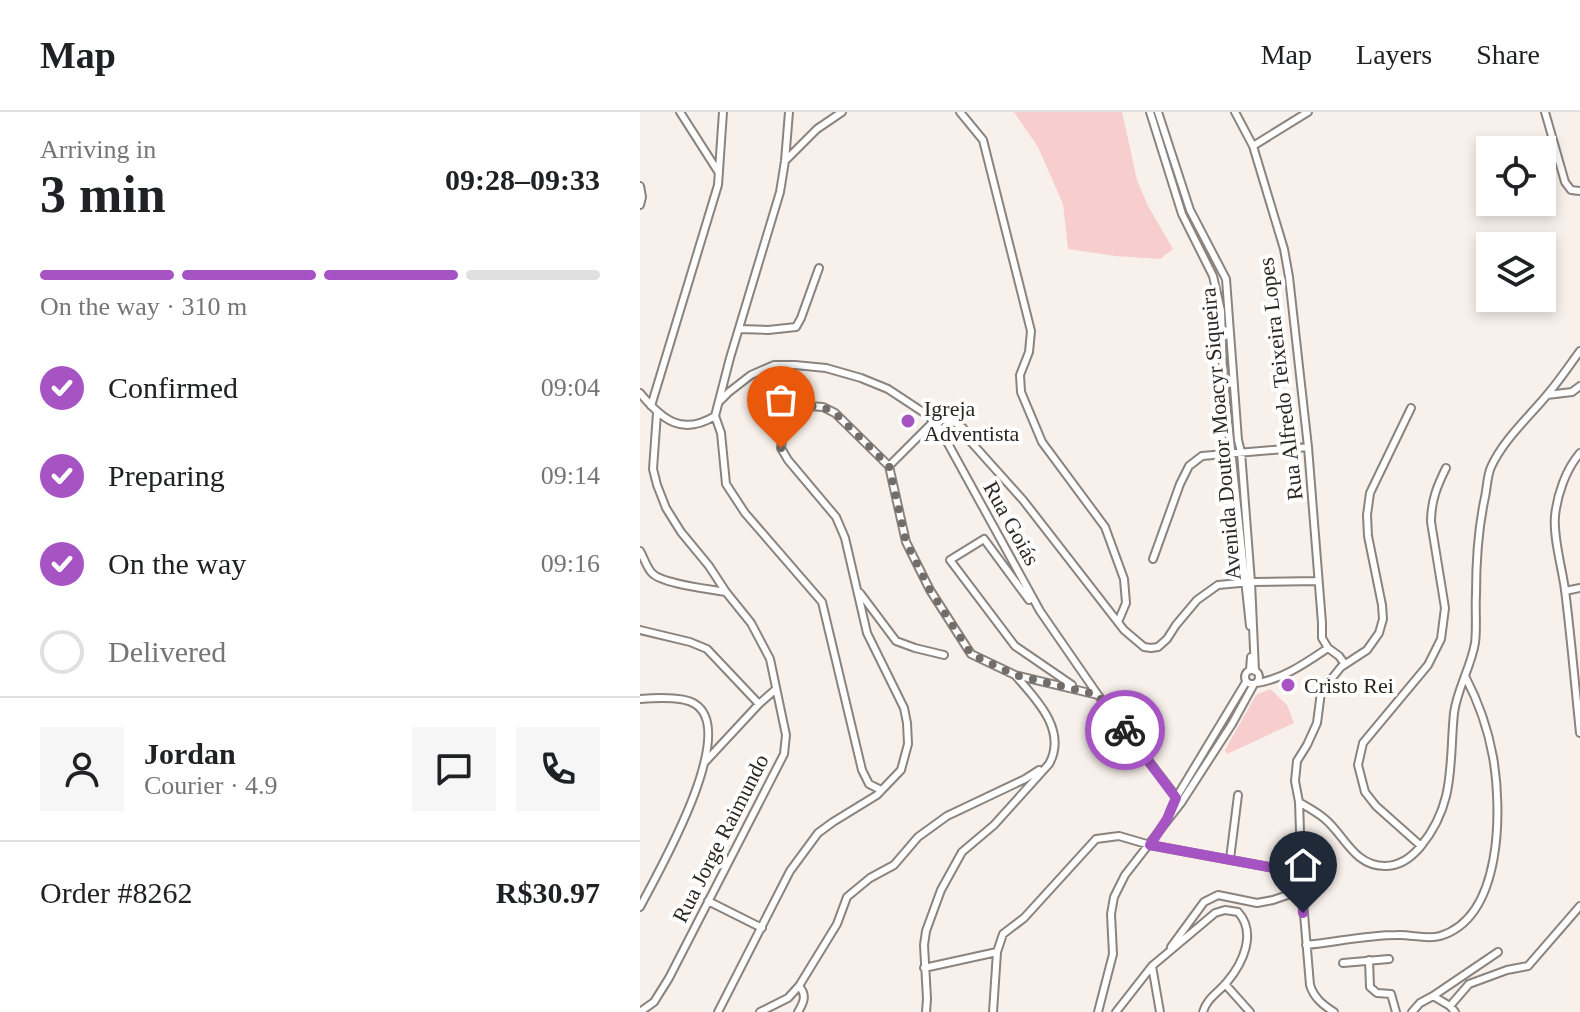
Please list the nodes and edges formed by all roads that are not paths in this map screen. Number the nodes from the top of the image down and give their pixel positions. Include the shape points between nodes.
1 (680, 112) edge
2 (723, 112) edge
3 (789, 112) edge
4 (842, 112) edge
5 (960, 112) edge
6 (1235, 112) edge
7 (1308, 112) edge
8 (1545, 112) edge
9 (1155, 115) edge
10 (1253, 146) junction
11 (785, 161) junction
12 (719, 173) junction
13 (640, 186) edge
14 (1580, 191) edge
15 (640, 205) edge
16 (1190, 210) junction
17 (1182, 214) junction
18 (819, 268) dead end
19 (1225, 310) junction
20 (739, 329) junction
21 (1580, 351) edge
22 (1580, 386) edge
23 (640, 393) edge
24 (1547, 395) junction
25 (719, 402) junction
26 (651, 406) junction
27 (1411, 408) dead end
28 (657, 413) junction
29 (715, 416) junction
30 (935, 420) junction
31 (1308, 447) junction
32 (1231, 452) junction
33 (1241, 452) junction
34 (1580, 453) edge
35 (889, 466) junction
36 (1446, 468) dead end
37 (640, 551) edge
38 (1153, 559) dead end
39 (1318, 581) junction
40 (1248, 582) junction
41 (1580, 588) edge
42 (858, 590) junction
43 (1565, 591) junction
44 (726, 592) junction
45 (1040, 611) junction
46 (1118, 622) junction
47 (640, 630) edge
48 (1328, 648) junction
49 (944, 655) dead end
50 (1344, 663) junction
51 (1253, 670) junction
52 (1015, 675) junction
53 (1465, 676) junction
54 (1252, 683) junction
55 (776, 689) junction
56 (1078, 689) junction
57 (1098, 695) junction
58 (640, 699) edge
59 (759, 704) junction
60 (1580, 733) edge
61 (706, 761) junction
62 (1049, 764) junction
63 (881, 790) junction
64 (1238, 795) dead end
65 (1178, 800) junction
66 (1299, 802) junction
67 (1150, 845) junction
68 (1421, 846) junction
69 (1230, 859) junction
70 (1301, 873) junction
71 (1302, 890) junction
72 (708, 901) junction
73 (1580, 906) edge
74 (640, 907) edge
75 (762, 928) junction
76 (1306, 945) junction
77 (997, 952) junction
78 (1498, 952) dead end
79 (1164, 956) junction
80 (1389, 959) dead end
81 (1369, 960) junction
82 (1343, 963) dead end
83 (1152, 966) junction
84 (924, 968) junction
85 (1225, 984) junction
86 (799, 986) junction
87 (1433, 996) junction
88 (1450, 1006) junction
89 (1097, 1011) edge
90 (640, 1012) edge
91 (718, 1012) edge
92 (760, 1012) edge
93 (798, 1012) edge
94 (926, 1012) edge
95 (993, 1012) edge
96 (1116, 1012) edge
97 (1160, 1012) edge
98 (1203, 1012) edge
99 (1250, 1012) edge
100 (1334, 1012) edge
101 (1396, 1012) edge
102 (1412, 1012) edge
103 (1455, 1012) edge

1 - 12 street
2 - 12 street
3 - 11 street
4 - 11 street
5 - 46 street via 983,140 1031,331 1021,392 1042,442 1105,527 1124,579 1126,603
6 - 10 street, Rua Alfredo Teixeira Lopes
7 - 10 street
8 - 14 street via 1565,182
9 - 16 street, Avenida Doutor Moacyr Siqueira
9 - 17 street, Avenida Doutor Moacyr Siqueira
10 - 31 street, Rua Alfredo Teixeira Lopes via 1286,263
11 - 20 street
12 - 26 street
13 - 15 street
16 - 17 street
16 - 19 street, Avenida Doutor Moacyr Siqueira via 1226,279
17 - 19 street, Avenida Doutor Moacyr Siqueira
18 - 20 street via 796,327
19 - 32 street, Avenida Doutor Moacyr Siqueira via 1223,375
19 - 33 street, Avenida Doutor Moacyr Siqueira
20 - 25 street
21 - 24 street
22 - 24 street
23 - 26 street
24 - 53 street via 1490,468 1481,516 1475,643
25 - 29 street
25 - 30 street, Rua Goiás via 751,375 774,365 795,365 861,378
26 - 28 street
27 - 50 street via 1370,493 1367,515 1383,619 1367,650
28 - 29 street via 692,426
28 - 44 street, Rua Jorge Raimundo via 657,485 681,532
29 - 63 street via 726,484 822,602 862,770 869,784
30 - 35 street
30 - 45 street, Rua Goiás
30 - 46 street via 951,420 963,428
31 - 33 street
31 - 39 street, Rua Alfredo Teixeira Lopes
32 - 33 street
32 - 38 street via 1202,456 1189,466
32 - 40 street, Avenida Doutor Moacyr Siqueira
33 - 40 street, Avenida Doutor Moacyr Siqueira
34 - 43 street via 1562,486 1554,521
35 - 42 street via 823,407 796,412 783,433 781,448 788,460 836,517
35 - 52 street via 906,542 930,590 971,654
36 - 68 street via 1431,508 1445,608 1441,639 1428,665 1363,743 1358,765 1365,792
37 - 44 street via 656,576
39 - 40 street
39 - 48 street, Rua Alfredo Teixeira Lopes via 1322,638
40 - 46 street via 1218,585 1197,600 1158,647 1144,647
40 - 51 street, Avenida Doutor Moacyr Siqueira
41 - 43 street
42 - 49 street via 896,641
42 - 63 street via 867,633 907,723 901,770
43 - 60 street
44 - 55 street, Rua Jorge Raimundo via 770,659
45 - 56 street via 984,539 950,560 1015,646
45 - 57 street, Rua Goiás
47 - 59 street via 707,649
48 - 50 street
48 - 54 street via 1273,679
50 - 66 street via 1321,692 1317,723 1297,761
51 - 54 street, Avenida Doutor Moacyr Siqueira via 1259,675
51 - 54 street via 1245,674
52 - 56 street
52 - 62 street via 1043,707 1054,733
53 - 68 street via 1454,711 1445,803
53 - 76 street via 1483,717 1499,800 1493,866 1482,900 1463,924 1438,937 1397,935
54 - 65 street
55 - 59 street
55 - 72 street, Rua Jorge Raimundo via 786,735 784,754
56 - 57 street
57 - 65 street, Rua Goiás
58 - 61 street via 680,699 700,708 707,731
59 - 61 street
61 - 74 street via 691,805
62 - 84 street via 962,852 926,931
62 - 86 street via 947,816 918,837 894,865 847,897 837,924
63 - 75 street via 818,833 790,871
64 - 69 street
65 - 67 street
66 - 68 street via 1325,819 1363,860 1395,864
66 - 70 street
67 - 69 street
67 - 77 street via 1119,836 1096,839 1003,934
67 - 89 street via 1114,897 1113,954
69 - 70 street
70 - 71 street
71 - 76 street
71 - 79 street via 1257,903 1218,895 1204,902
72 - 75 street
72 - 90 street, Rua Jorge Raimundo via 654,1002
73 - 88 street via 1528,966 1469,984
75 - 91 street
76 - 100 street via 1313,994
77 - 84 street
77 - 95 street
78 - 87 street
79 - 83 street
79 - 85 street via 1215,913 1238,912 1247,927 1246,948
80 - 81 street
81 - 82 street
81 - 101 street via 1370,987 1391,994
83 - 96 street
83 - 97 street
84 - 94 street
85 - 98 street
85 - 99 street
86 - 92 street
86 - 93 street via 805,998
87 - 88 street
87 - 102 street
88 - 103 street

